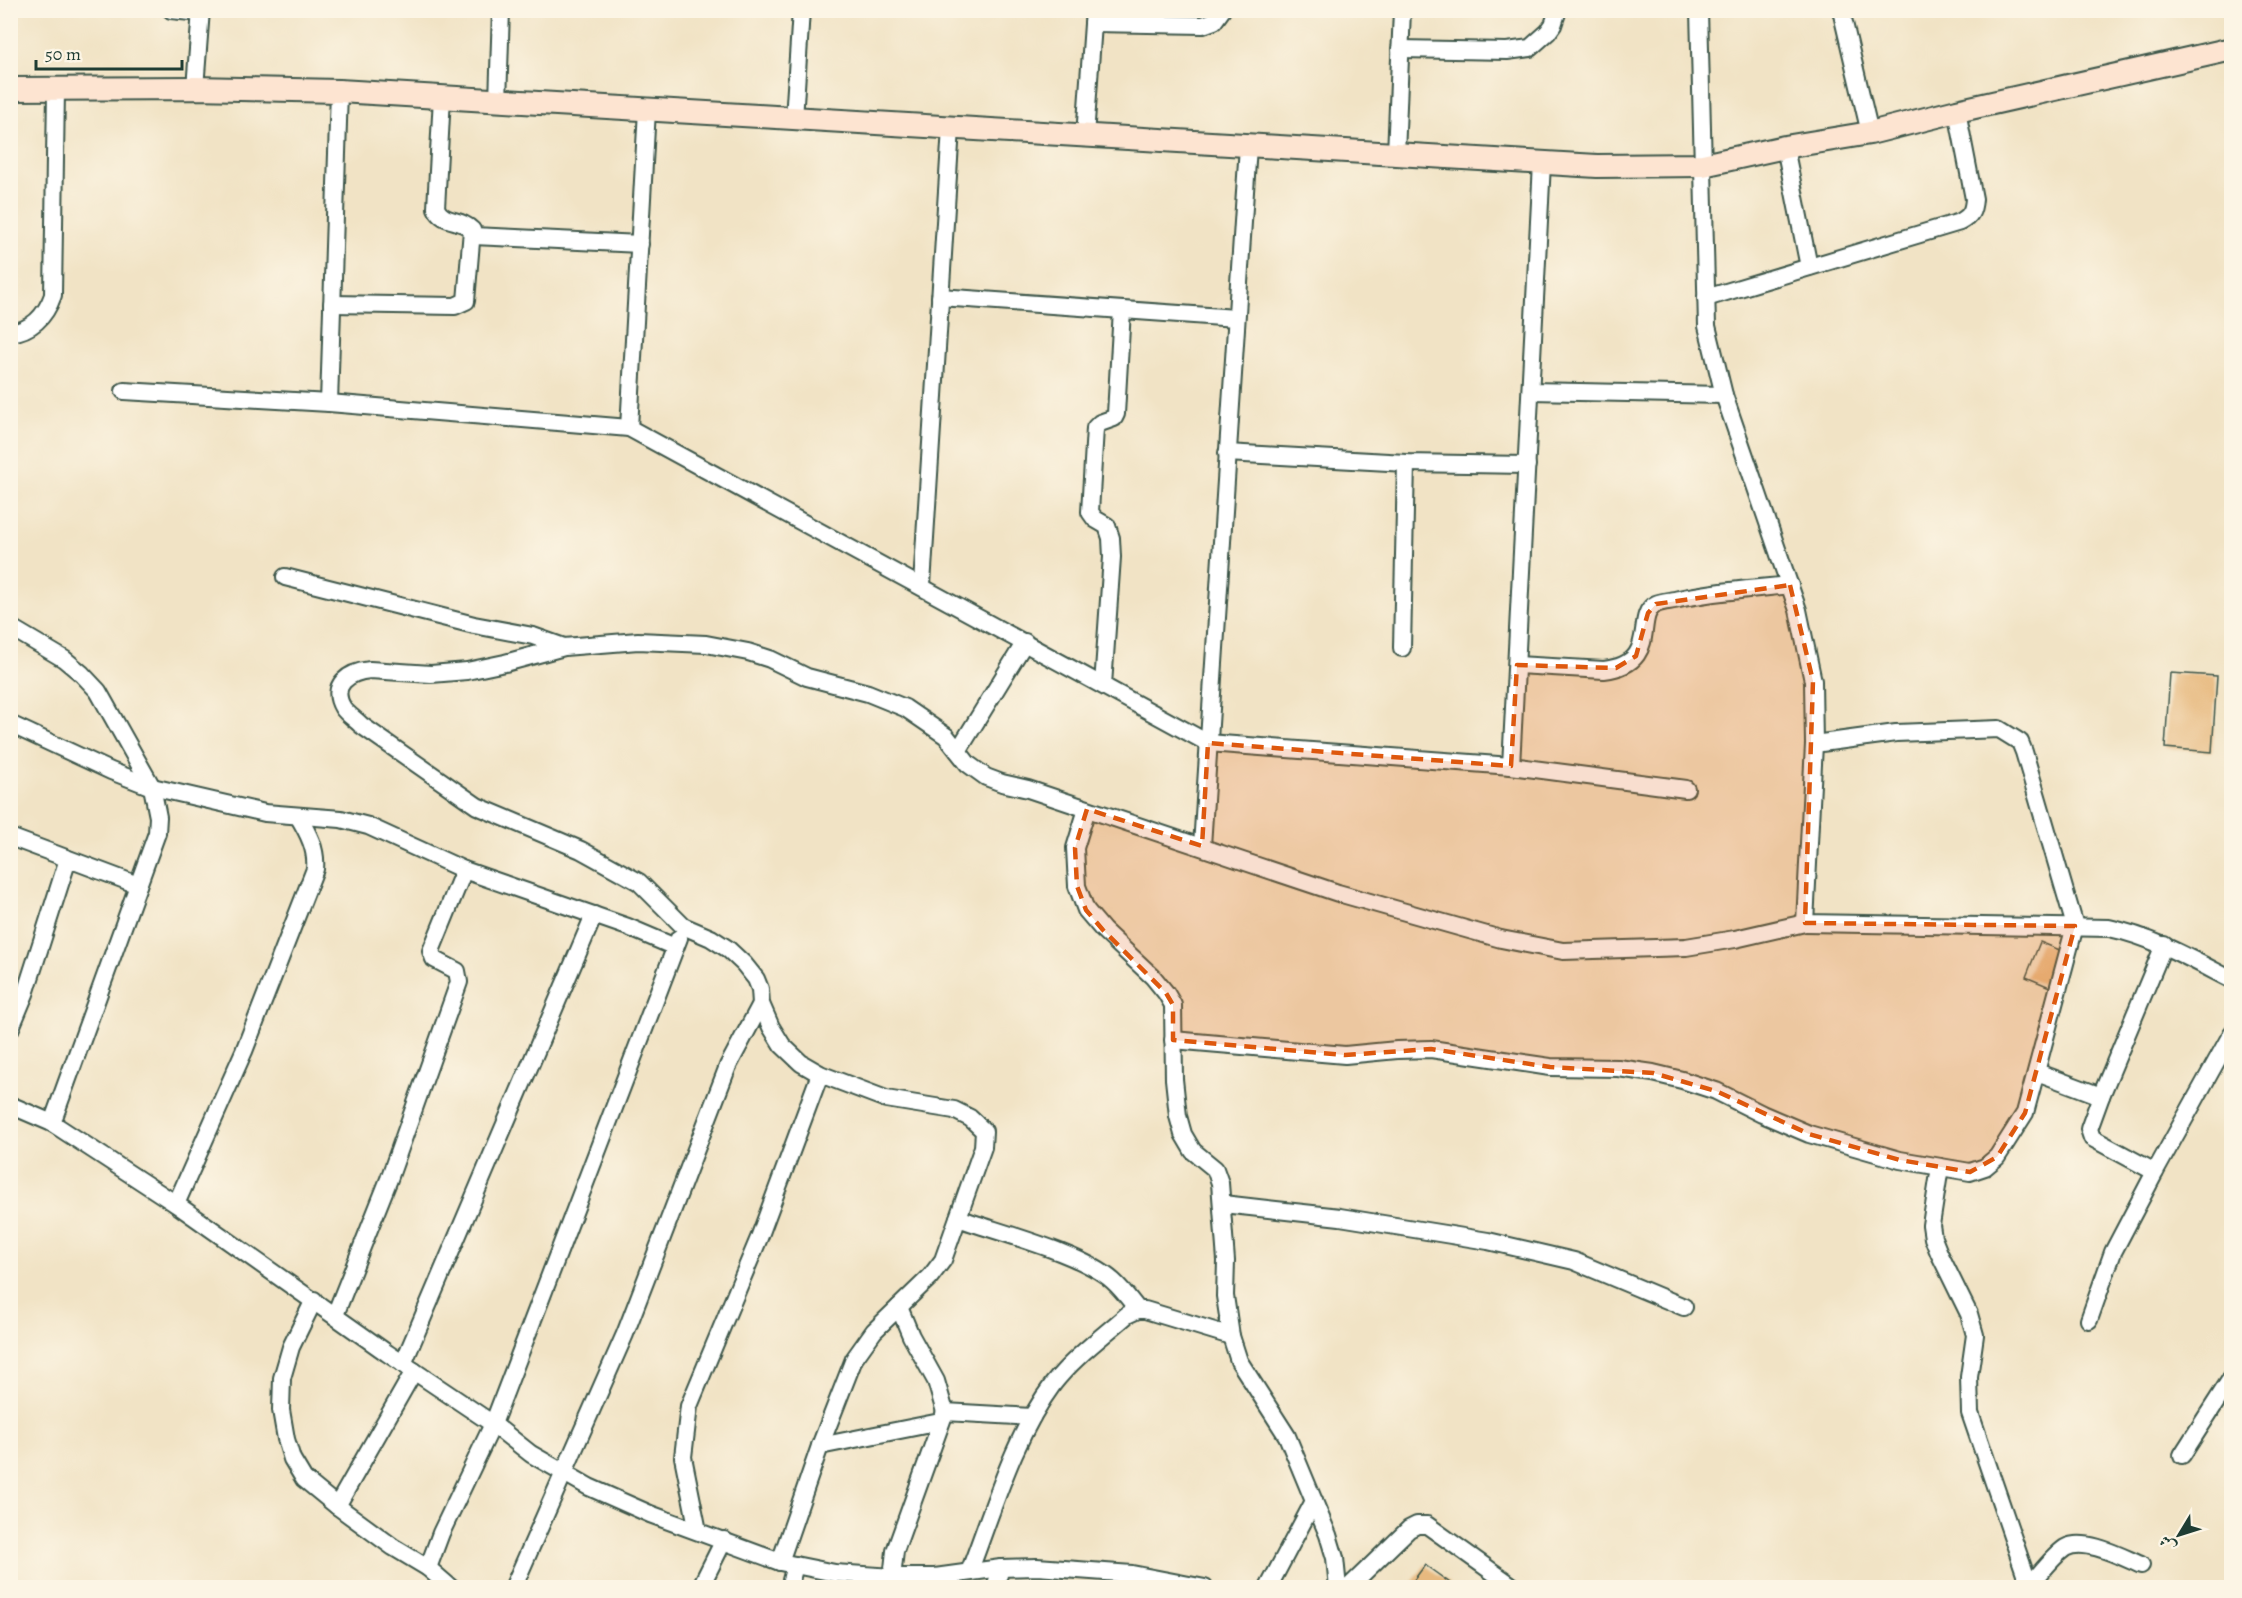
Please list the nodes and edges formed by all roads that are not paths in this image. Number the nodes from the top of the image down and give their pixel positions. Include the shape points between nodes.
1 (171, 10) edge
2 (501, 10) edge
3 (801, 10) edge
4 (1222, 10) edge
5 (1402, 10) edge
6 (1558, 10) edge
7 (1699, 10) edge
8 (1841, 10) edge
9 (201, 12) edge
10 (1093, 16) edge
11 (1400, 49) junction
12 (2232, 50) edge
13 (195, 88) junction
14 (10, 89) edge
15 (56, 90) junction
16 (339, 91) junction
17 (441, 97) junction
18 (498, 101) junction
19 (647, 110) junction
20 (1957, 111) junction
21 (794, 119) junction
22 (951, 128) junction
23 (1870, 133) junction
24 (1085, 136) junction
25 (1248, 146) junction
26 (1785, 147) junction
27 (1396, 154) junction
28 (1542, 163) junction
29 (1703, 165) junction
30 (473, 236) junction
31 (640, 244) junction
32 (1809, 267) junction
33 (940, 297) junction
34 (1706, 298) junction
35 (332, 304) junction
36 (1122, 310) junction
37 (1236, 318) junction
38 (10, 333) edge
39 (124, 391) dead end
40 (1530, 391) junction
41 (1724, 395) junction
42 (329, 403) junction
43 (629, 428) junction
44 (1227, 453) junction
45 (1406, 463) junction
46 (1527, 465) junction
47 (285, 577) dead end
48 (922, 585) junction
49 (1790, 585) junction
50 (10, 627) edge
51 (1025, 642) junction
52 (564, 647) junction
53 (1402, 648) dead end
54 (1516, 665) junction
55 (1102, 685) junction
56 (10, 724) edge
57 (1208, 743) junction
58 (1814, 744) junction
59 (958, 751) junction
60 (1512, 766) junction
61 (152, 787) junction
62 (1686, 789) dead end
63 (1087, 809) junction
64 (298, 816) junction
65 (10, 837) edge
66 (1202, 846) junction
67 (68, 859) junction
68 (464, 870) junction
69 (138, 885) junction
70 (594, 915) junction
71 (1805, 923) junction
72 (683, 926) junction
73 (2075, 926) junction
74 (2164, 945) junction
75 (675, 947) junction
76 (2232, 980) edge
77 (761, 1004) junction
78 (10, 1030) edge
79 (2232, 1034) edge
80 (1173, 1040) junction
81 (2037, 1072) junction
82 (820, 1074) junction
83 (2101, 1096) junction
84 (10, 1105) edge
85 (52, 1123) junction
86 (1940, 1167) junction
87 (2155, 1172) junction
88 (176, 1204) junction
89 (1223, 1204) junction
90 (958, 1218) junction
91 (314, 1300) junction
92 (899, 1307) junction
93 (1684, 1307) dead end
94 (1138, 1310) junction
95 (335, 1316) junction
96 (2089, 1320) dead end
97 (1231, 1336) junction
98 (408, 1367) junction
99 (2232, 1377) edge
100 (1032, 1416) junction
101 (943, 1417) junction
102 (493, 1424) junction
103 (820, 1446) junction
104 (2182, 1455) dead end
105 (565, 1474) junction
106 (1314, 1501) junction
107 (337, 1506) junction
108 (698, 1531) junction
109 (724, 1540) junction
110 (787, 1563) junction
111 (2141, 1565) dead end
112 (428, 1568) junction
113 (1001, 1568) junction
114 (969, 1572) junction
115 (892, 1582) edge
116 (1345, 1584) edge
117 (2030, 1586) edge
118 (452, 1587) edge
119 (513, 1587) edge
120 (700, 1587) edge
121 (789, 1587) edge
122 (995, 1587) edge
123 (1205, 1587) edge
124 (1268, 1587) edge
125 (1515, 1587) edge

1 - 9 street
2 - 18 street
3 - 21 street
4 - 10 street via 1214,21 1203,25
5 - 11 street
6 - 11 street via 1548,32 1530,48
7 - 29 street
8 - 23 street
9 - 13 street
10 - 24 street
11 - 27 street
12 - 20 main road
13 - 15 main road
13 - 16 main road
14 - 15 main road
15 - 38 street via 53,295 30,327
16 - 17 main road
16 - 35 street
17 - 18 main road
17 - 30 street via 436,208 444,219 470,227
18 - 19 main road
19 - 21 main road
19 - 31 street
20 - 23 main road
20 - 32 street via 1974,199 1972,213 1960,222
21 - 22 main road
22 - 24 main road
22 - 33 street
23 - 26 main road
24 - 25 main road
25 - 27 main road
25 - 37 street
26 - 29 main road
26 - 32 street
27 - 28 main road
28 - 29 main road
28 - 40 street
29 - 34 street
30 - 31 street
30 - 35 street via 467,297 459,305
31 - 43 street
32 - 34 street
33 - 36 street
33 - 48 street
34 - 41 street via 1707,326
35 - 42 street
36 - 37 street
36 - 55 street via 1117,409 1114,418 1095,428 1090,512 1107,526 1111,538
37 - 44 street
39 - 42 street
40 - 41 street
40 - 46 street
41 - 49 street
42 - 43 street
43 - 48 street
44 - 45 street
44 - 57 street
45 - 46 street
45 - 53 street
46 - 54 street
47 - 52 street via 533,636
48 - 51 street
49 - 54 street via 1656,604 1648,613 1636,656 1616,668
49 - 58 street via 1813,681
50 - 61 street via 64,659 98,691
51 - 55 street
51 - 59 street
52 - 59 street via 638,641 706,644 748,652 807,677 868,693 905,708 946,736
52 - 72 street via 467,671 360,671 342,680 338,697 344,710 361,724 477,806 608,863 639,882
54 - 60 street
55 - 57 street
56 - 61 street
57 - 60 street
57 - 66 street
58 - 71 street
58 - 73 street via 1896,733 1999,729 2012,736 2024,752
59 - 63 street via 986,777
60 - 62 street
61 - 64 street via 265,813
61 - 69 street via 157,833
63 - 66 street
63 - 80 street via 1075,848 1077,886 1086,910 1166,993 1173,1005
64 - 68 street via 341,819 369,826
64 - 88 street via 313,846 315,869 244,1051
65 - 67 street
66 - 71 street via 1338,893 1501,939 1563,951 1686,947
67 - 69 street
67 - 78 street
68 - 70 street
68 - 95 street via 431,951 434,959 458,971 459,982
69 - 85 street
70 - 75 street
70 - 98 street
71 - 73 street
72 - 75 street
72 - 77 street via 711,938 744,964 756,979
73 - 74 street via 2109,928
73 - 81 street
74 - 76 street
74 - 83 street
75 - 102 street
77 - 82 street via 782,1045
77 - 105 street via 728,1066 625,1335
79 - 87 street
80 - 86 street via 1345,1055 1431,1050 1550,1067 1653,1073 1716,1091 1809,1134
80 - 89 street via 1175,1089 1183,1134 1193,1151 1215,1169
81 - 83 street
81 - 86 street via 2025,1113 1997,1157 1970,1172
82 - 90 street via 886,1099 954,1110 984,1131 983,1147
82 - 108 street via 759,1238 689,1406 683,1457
83 - 87 street via 2089,1130 2092,1138
84 - 85 street
85 - 88 street
86 - 117 street via 1931,1225 1975,1335 1969,1377 1970,1413
87 - 96 street via 2113,1252
88 - 91 street
89 - 93 street via 1340,1217 1488,1241 1574,1261
89 - 97 street via 1225,1296
90 - 92 street via 944,1260
90 - 94 street via 1092,1267 1112,1280
91 - 95 street
91 - 107 street via 291,1347 282,1378 281,1410 292,1459 304,1479
92 - 101 street via 936,1381
92 - 103 street via 874,1331 854,1359
94 - 97 street
94 - 100 street via 1127,1315 1068,1368
95 - 98 street
97 - 106 street via 1239,1361 1287,1436
98 - 102 street
98 - 107 street
99 - 104 street
100 - 101 street
100 - 114 street
101 - 103 street
101 - 115 street via 895,1551
102 - 105 street
102 - 112 street
103 - 110 street
105 - 108 street via 650,1514
105 - 119 street
106 - 116 street
106 - 124 street
107 - 112 street
108 - 109 street
109 - 110 street
109 - 120 street
110 - 115 street
110 - 121 street
111 - 117 street via 2098,1548 2072,1545 2059,1553
112 - 118 street
113 - 114 street
113 - 122 street
113 - 123 street via 1132,1574
114 - 115 street
116 - 125 street via 1410,1529 1427,1525

